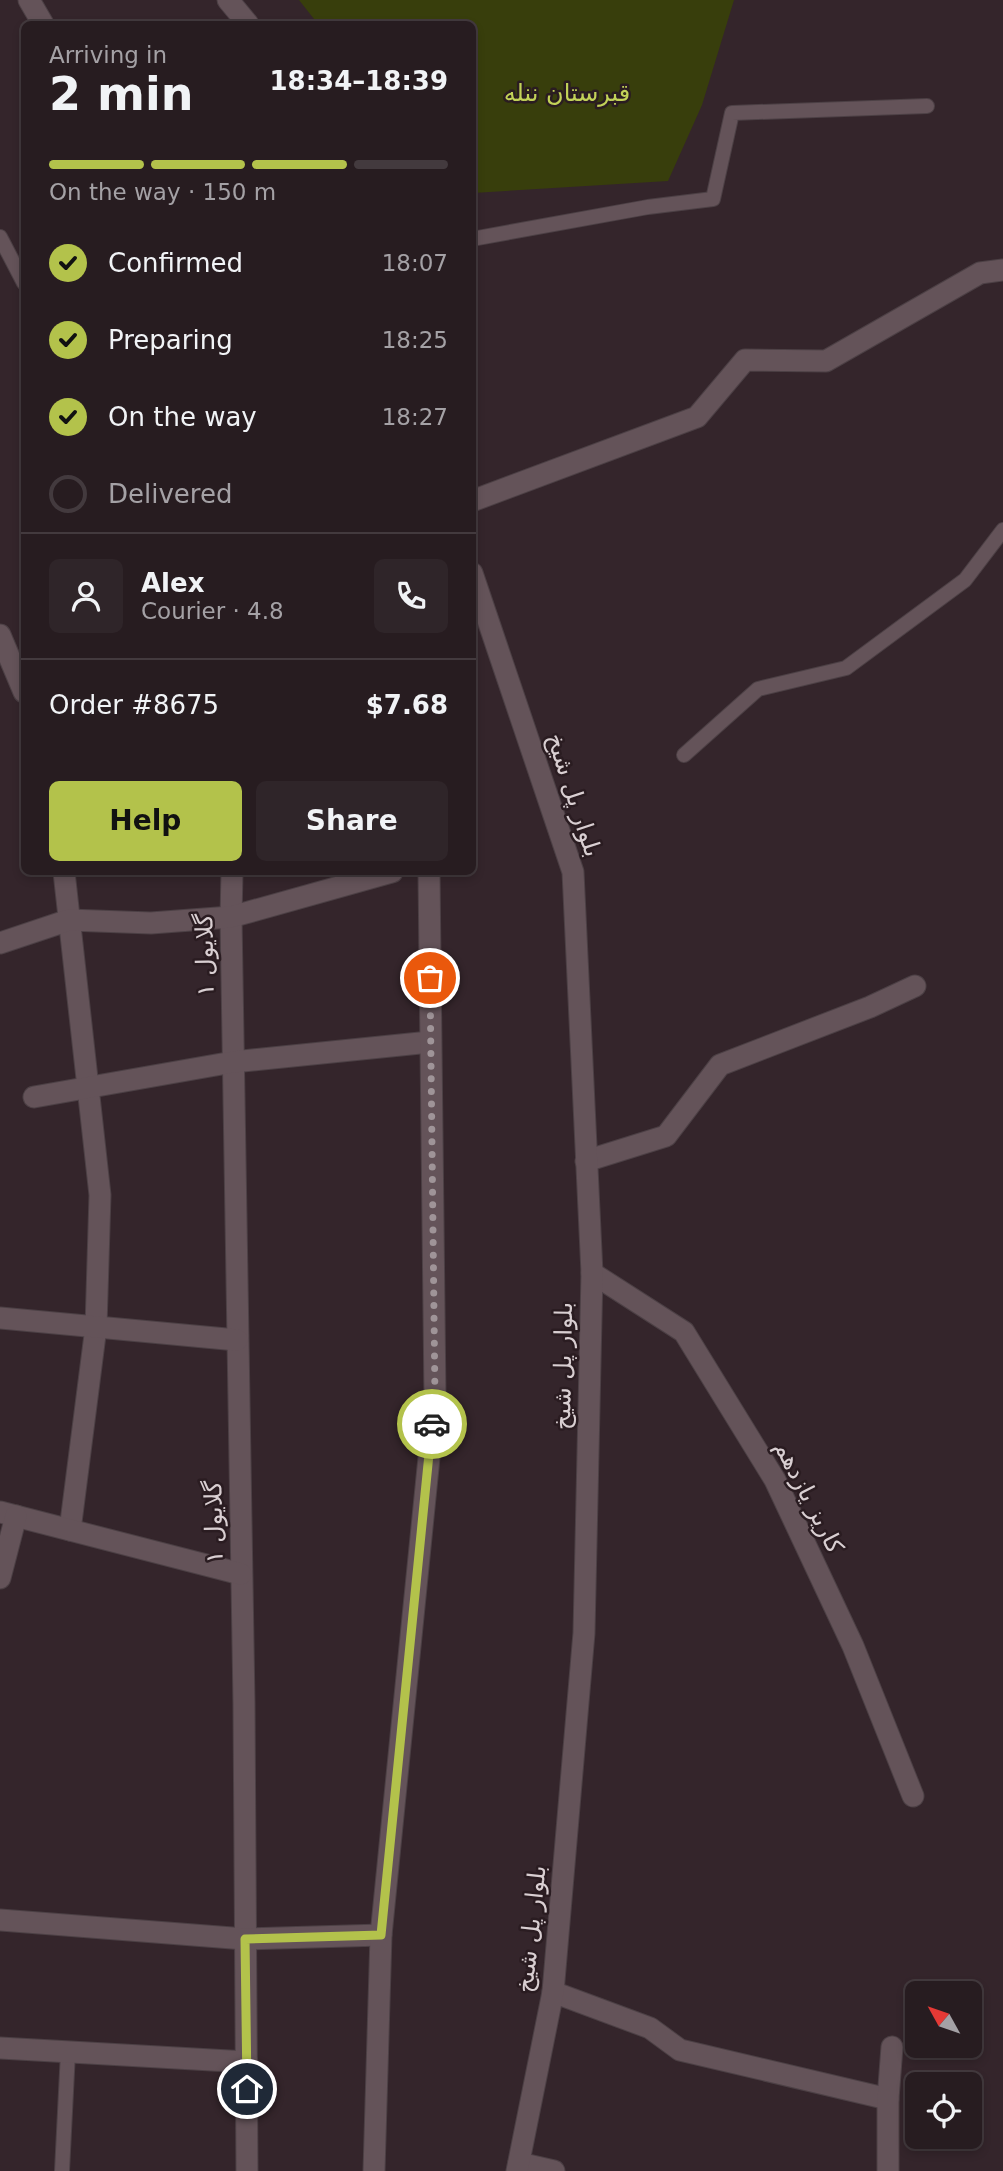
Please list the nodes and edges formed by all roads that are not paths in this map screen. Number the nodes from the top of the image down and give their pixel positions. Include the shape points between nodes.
1 (29, 0) edge
2 (228, 0) edge
3 (41, 21) edge
4 (246, 21) edge
5 (927, 106) dead end
6 (0, 237) edge
7 (476, 238) edge
8 (1003, 270) edge
9 (21, 277) edge
10 (476, 500) edge
11 (1003, 530) edge
12 (476, 585) edge
13 (0, 635) edge
14 (21, 685) edge
15 (684, 755) dead end
16 (64, 875) edge
17 (232, 875) edge
18 (381, 875) edge
19 (429, 875) edge
20 (231, 917) junction
21 (69, 920) junction
22 (0, 943) edge
23 (915, 986) dead end
24 (430, 1042) junction
25 (233, 1062) junction
26 (89, 1087) junction
27 (34, 1097) dead end
28 (586, 1161) junction
29 (592, 1273) junction
30 (0, 1318) edge
31 (96, 1327) junction
32 (237, 1340) junction
33 (8, 1514) edge
34 (70, 1530) junction
35 (242, 1574) junction
36 (0, 1578) edge
37 (913, 1796) dead end
38 (0, 1920) edge
39 (381, 1935) junction
40 (245, 1939) junction
41 (553, 1992) junction
42 (892, 2048) dead end
43 (0, 2049) edge
44 (68, 2052) junction
45 (247, 2062) junction
46 (888, 2099) junction
47 (516, 2168) edge
48 (62, 2171) edge
49 (247, 2171) edge
50 (374, 2171) edge
51 (554, 2171) edge
52 (888, 2171) edge

1 - 3 street
2 - 4 street
5 - 7 lane via 732,113 713,199
6 - 9 lane
8 - 10 street via 980,273 826,361 745,360 697,417
11 - 15 lane via 965,580 846,668 758,689
12 - 28 street, بلوار پل شیخ via 573,872
13 - 14 street
16 - 21 street
17 - 20 street, گلایول ۱
18 - 20 street
19 - 24 street
20 - 21 street via 151,923
20 - 25 street, گلایول ۱
21 - 22 street
21 - 26 street
23 - 28 street via 720,1065 666,1136
24 - 25 street
24 - 39 street via 435,1398
25 - 26 street
25 - 32 street, گلایول ۱
26 - 27 street
26 - 31 street via 100,1195
28 - 29 street, بلوار پل شیخ
29 - 37 street, کاریز یازدهم via 684,1332 691,1343 775,1480 853,1646
29 - 41 street, بلوار پل شیخ via 584,1633
30 - 31 street
31 - 32 street
31 - 34 street
32 - 35 street, گلایول ۱
33 - 34 street
33 - 36 street
34 - 35 street
35 - 40 street, گلایول ۱
38 - 40 street
39 - 40 street
39 - 50 street
40 - 45 street, گلایول ۱
41 - 46 street via 650,2028 680,2050
41 - 47 street, بلوار پل شیخ
42 - 46 street
43 - 44 street
44 - 45 street
44 - 48 lane
45 - 49 street, گلایول ۱
46 - 52 street
47 - 51 street

